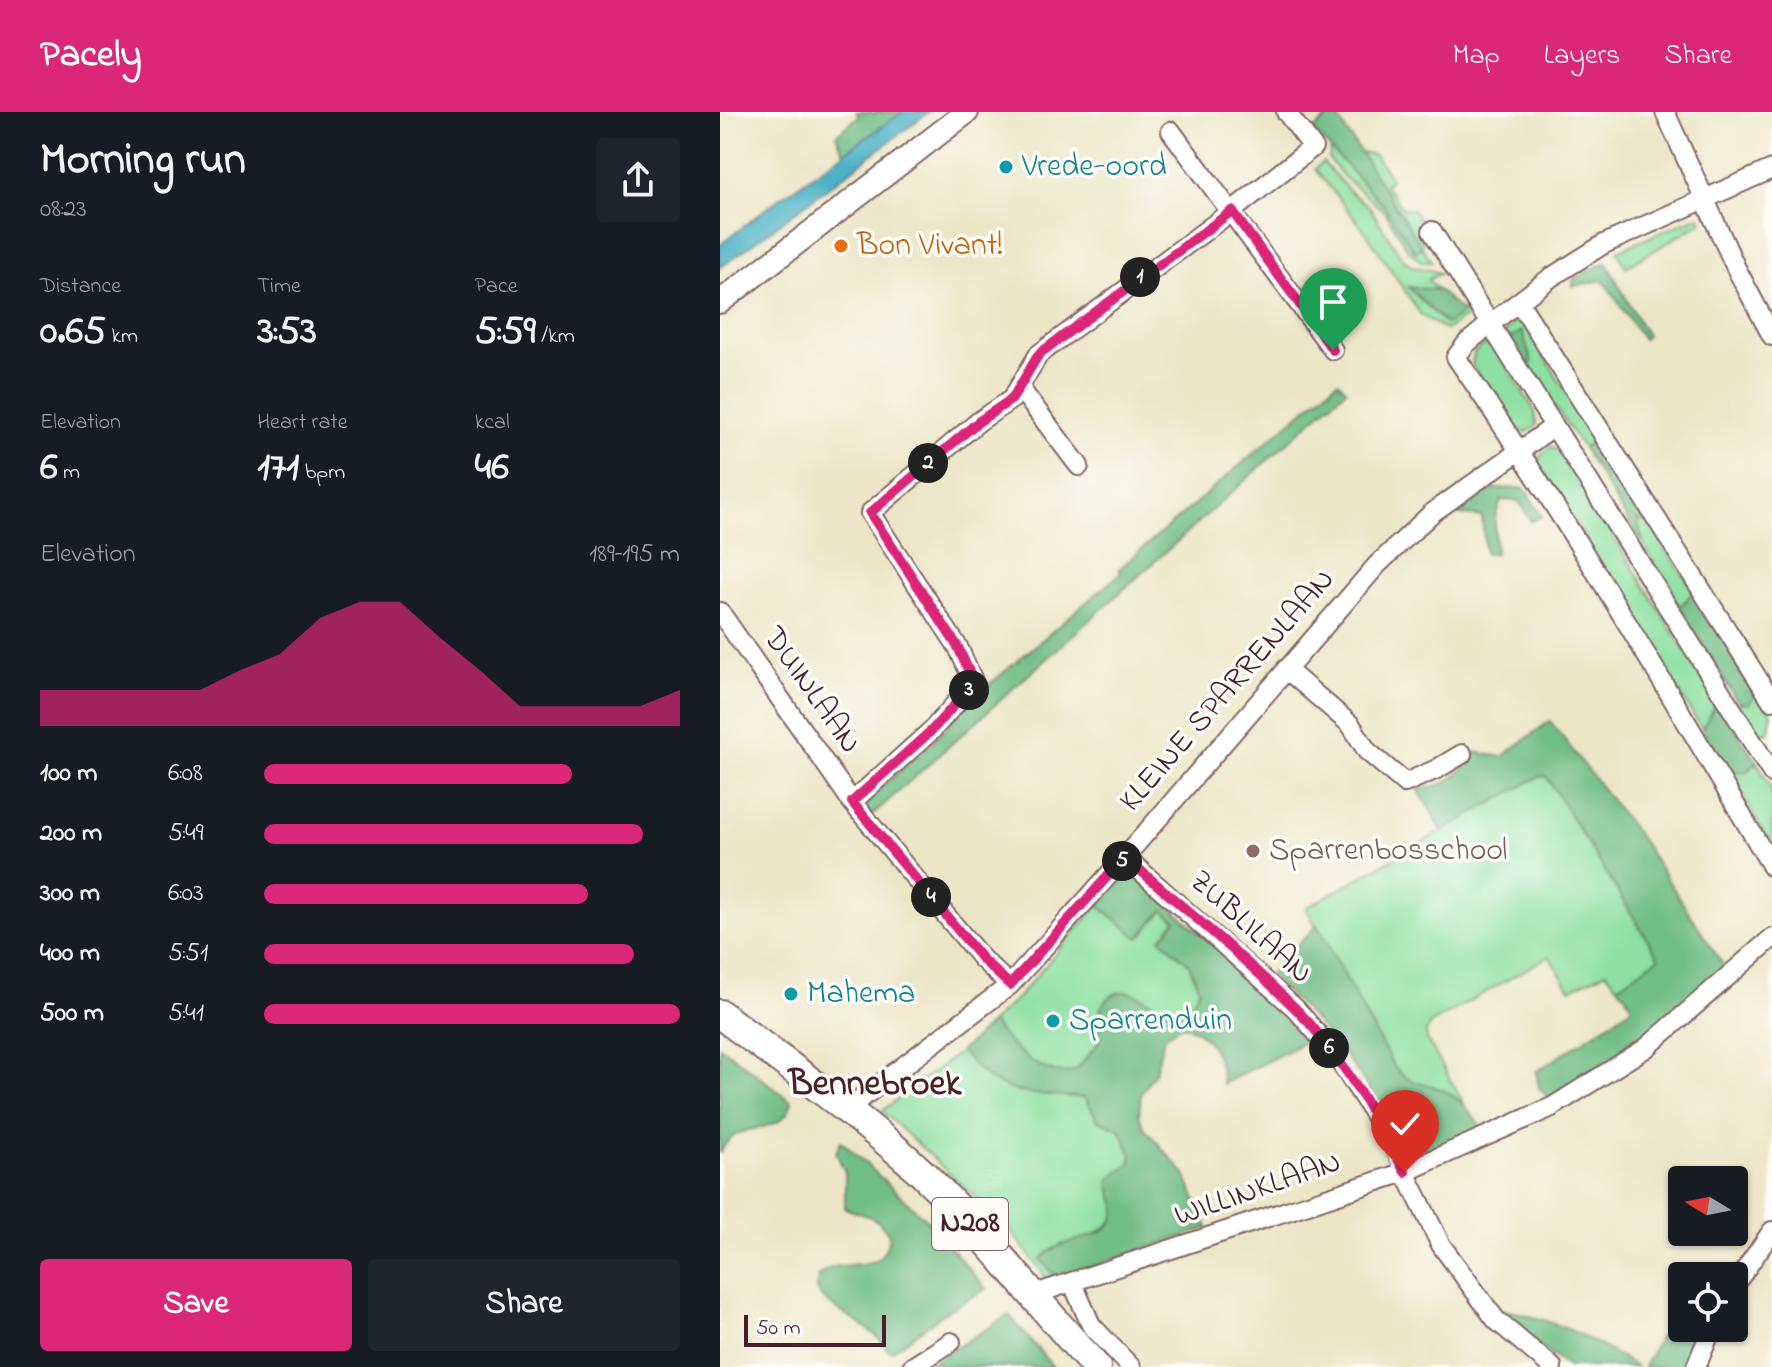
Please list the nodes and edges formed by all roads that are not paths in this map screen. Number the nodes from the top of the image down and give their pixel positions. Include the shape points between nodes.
1 (967, 112) edge
2 (1286, 112) edge
3 (1665, 112) edge
4 (1171, 131) dead end
5 (1772, 169) edge
6 (1705, 201) junction
7 (1232, 211) junction
8 (1432, 231) dead end
9 (720, 302) edge
10 (1519, 302) junction
11 (1490, 324) junction
12 (1772, 336) edge
13 (1333, 350) dead end
14 (1019, 387) junction
15 (1553, 427) junction
16 (1521, 451) junction
17 (1079, 466) dead end
18 (720, 612) edge
19 (1286, 669) junction
20 (1772, 701) edge
21 (1767, 749) edge
22 (1462, 754) dead end
23 (1772, 773) edge
24 (852, 802) junction
25 (1125, 857) junction
26 (1772, 867) edge
27 (1772, 938) edge
28 (1010, 985) junction
29 (720, 1014) edge
30 (1326, 1044) joint
31 (847, 1109) junction
32 (1405, 1172) junction
33 (1772, 1231) edge
34 (1748, 1266) edge
35 (1073, 1284) junction
36 (1032, 1295) junction
37 (951, 1342) dead end
38 (1706, 1342) edge
39 (912, 1367) edge
40 (1096, 1367) edge
41 (1131, 1367) edge
42 (1552, 1367) edge
43 (1696, 1367) edge

1 - 9 street
2 - 7 street via 1313,147
3 - 6 street
4 - 7 street
5 - 6 street
6 - 10 street via 1604,244
6 - 12 street
7 - 13 street
7 - 14 street via 1039,354
8 - 11 street
10 - 11 street
10 - 20 street
11 - 15 street
11 - 16 street via 1456,357
14 - 17 street
14 - 24 street via 1012,399 870,513 958,647 974,683 932,730
15 - 16 street, KLEINE SPARRENLAAN
15 - 21 street
16 - 19 street, KLEINE SPARRENLAAN via 1432,513 1377,565
16 - 26 street
18 - 24 street, DUINLAAN
19 - 22 street via 1351,725 1367,751 1405,783
19 - 25 street, KLEINE SPARRENLAAN
21 - 23 street
24 - 28 street, DUINLAAN via 982,959
25 - 28 street, KLEINE SPARRENLAAN
25 - 30 street, ZUBLILAAN via 1296,1009
27 - 32 street, WILLINKLAAN via 1646,1048 1552,1107
28 - 31 street, KLEINE SPARRENLAAN
29 - 31 main road, N208
30 - 32 street, ZUBLILAAN
31 - 36 main road, N208 via 957,1208
32 - 35 street, WILLINKLAAN
32 - 42 street via 1441,1245 1496,1320
33 - 34 street
35 - 36 street, WILLINKLAAN
35 - 41 street via 1091,1325
36 - 40 main road, N208
37 - 39 street
38 - 43 street

